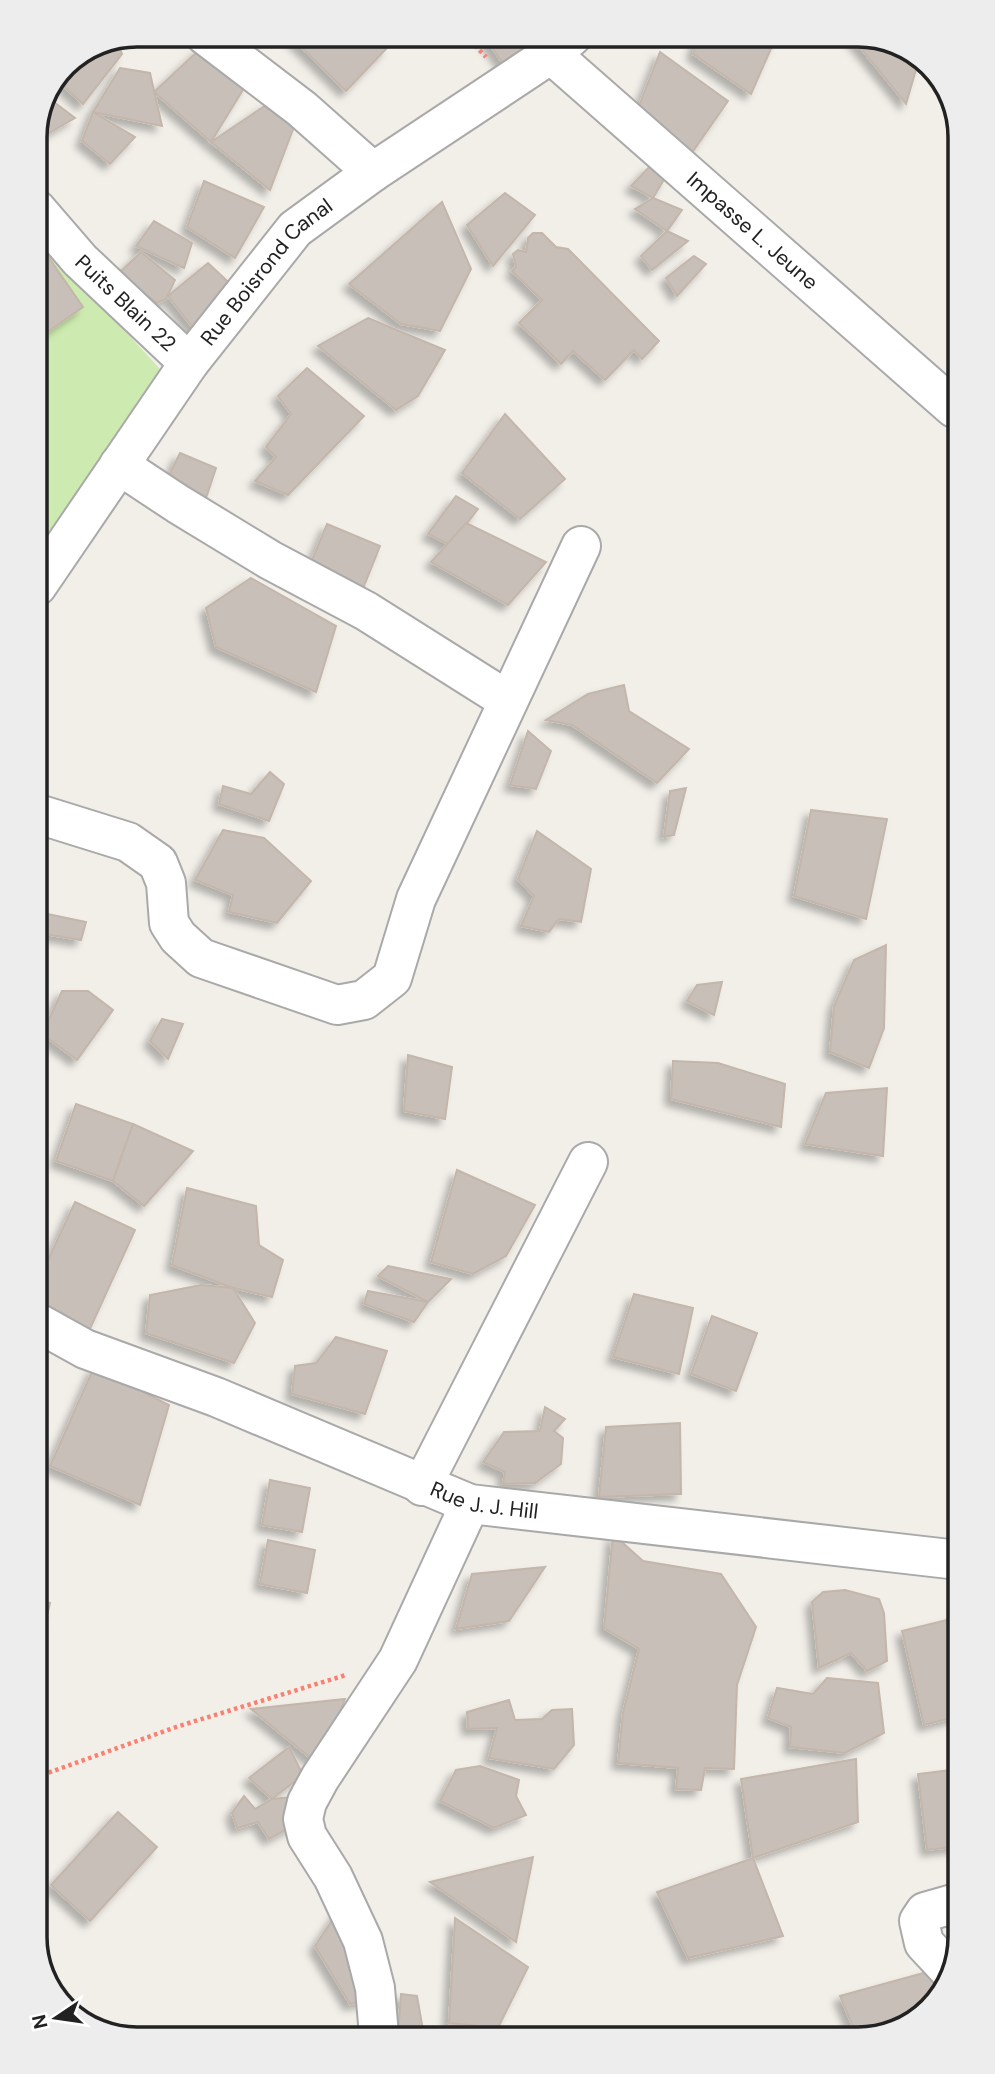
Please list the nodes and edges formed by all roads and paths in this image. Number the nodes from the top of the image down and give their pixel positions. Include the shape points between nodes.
1 (221, 47) edge
2 (559, 47) edge
3 (564, 47) edge
4 (373, 172) junction
5 (47, 222) edge
6 (189, 363) junction
7 (948, 402) edge
8 (119, 465) junction
9 (581, 546) dead end
10 (47, 571) edge
11 (507, 700) junction
12 (47, 817) edge
13 (588, 1162) dead end
14 (47, 1328) edge
15 (422, 1486) junction
16 (470, 1504) junction
17 (948, 1559) edge
18 (398, 1660) junction
19 (47, 1773) edge
20 (948, 1905) edge
21 (943, 1964) edge
22 (378, 2027) edge

1 - 4 street via 302,109
2 - 4 street, Rue Boisrond Canal
3 - 7 street, Impasse L. Jeune
4 - 6 street, Rue Boisrond Canal via 295,229
5 - 6 street, Puits Blain 22 via 80,260
6 - 8 street, Rue Boisrond Canal
8 - 10 street, Rue Boisrond Canal
8 - 11 street via 178,505 366,611
9 - 11 street
11 - 12 street via 416,900 392,978 364,1000 337,1005 201,958 169,923 166,883 158,863 128,842
13 - 15 street
14 - 15 street, Rue J. J. Hill via 85,1349 316,1437
15 - 16 street, Rue J. J. Hill
16 - 17 street, Rue J. J. Hill
16 - 18 street
18 - 19 path via 179,1726
18 - 22 street via 320,1778 303,1819 307,1836 333,1877 363,1941 375,1988
20 - 21 street via 925,1912 919,1922 924,1943

